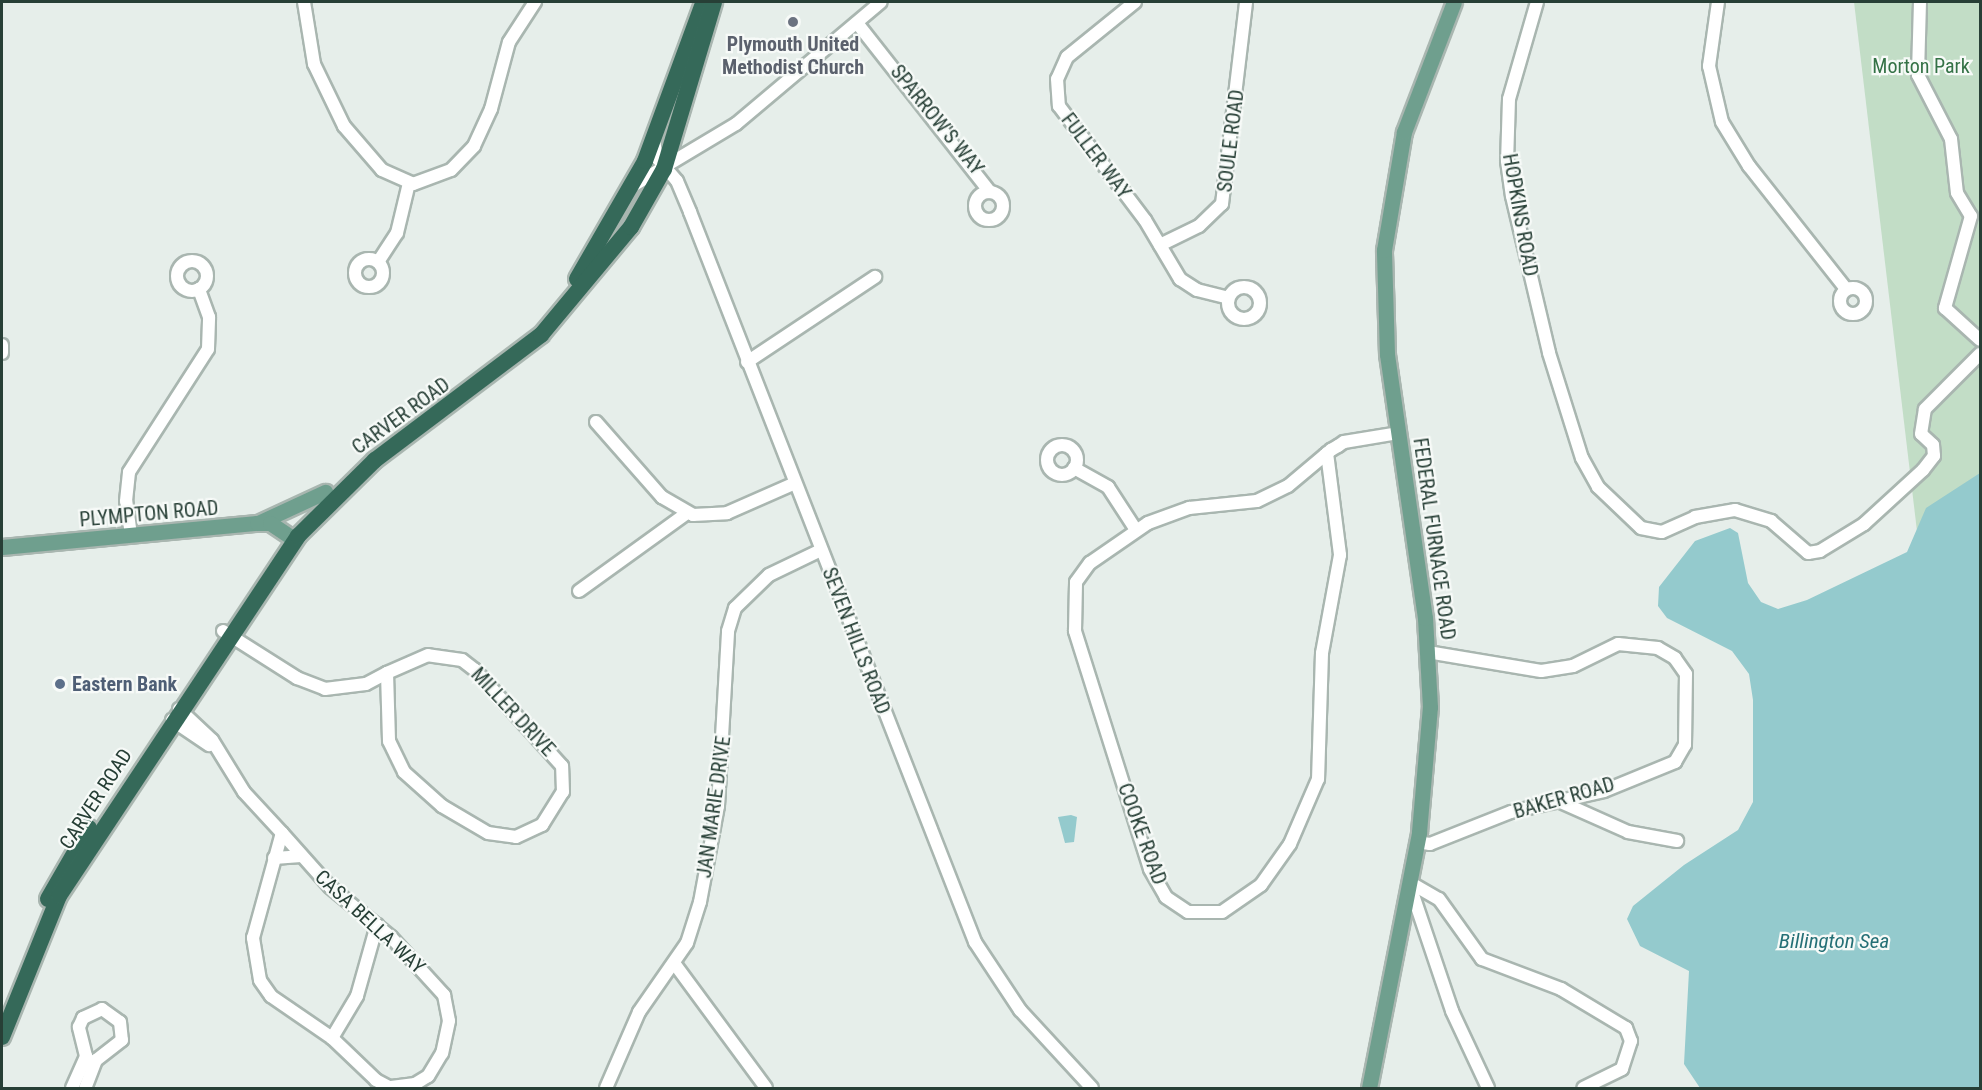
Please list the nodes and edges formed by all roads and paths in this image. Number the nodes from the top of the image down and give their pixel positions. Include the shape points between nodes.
1 (304, 2) edge
2 (535, 2) edge
3 (704, 2) edge
4 (714, 2) edge
5 (881, 2) edge
6 (1135, 2) edge
7 (1246, 2) edge
8 (1454, 2) edge
9 (1537, 2) edge
10 (1718, 2) edge
11 (1920, 2) edge
12 (857, 22) junction
13 (654, 140) junction
14 (664, 168) junction
15 (409, 183) junction
16 (634, 185) junction
17 (990, 192) dead end
18 (1160, 245) junction
19 (378, 262) dead end
20 (875, 277) dead end
21 (199, 289) dead end
22 (1846, 290) dead end
23 (1228, 298) dead end
24 (1980, 340) edge
25 (2, 345) edge
26 (2, 353) edge
27 (1980, 354) edge
28 (747, 362) junction
29 (596, 422) dead end
30 (1399, 433) junction
31 (1328, 453) junction
32 (1074, 468) dead end
33 (795, 483) junction
34 (325, 492) junction
35 (687, 513) junction
36 (257, 522) junction
37 (1136, 530) junction
38 (131, 535) junction
39 (292, 537) junction
40 (2, 548) edge
41 (821, 550) junction
42 (579, 591) dead end
43 (227, 633) junction
44 (1428, 652) junction
45 (387, 673) junction
46 (176, 715) junction
47 (1560, 802) junction
48 (282, 833) junction
49 (1677, 841) dead end
50 (1417, 842) junction
51 (301, 856) junction
52 (274, 858) junction
53 (1409, 882) junction
54 (377, 925) junction
55 (34, 946) junction
56 (674, 963) junction
57 (2, 1037) edge
58 (332, 1038) junction
59 (72, 1089) edge
60 (85, 1089) edge
61 (606, 1089) edge
62 (766, 1089) edge
63 (1092, 1089) edge
64 (1369, 1089) edge
65 (1488, 1089) edge
66 (1583, 1089) edge

1 - 15 street via 314,64 338,117 373,162
2 - 15 street via 509,42 491,109 474,146 442,176
3 - 13 highway, CARVER ROAD
4 - 14 highway
5 - 12 street, CARVER ROAD
6 - 18 street, FULLER WAY via 1067,57 1057,97 1066,122
7 - 18 street, SOULE ROAD via 1222,204 1199,226
8 - 30 main road, FEDERAL FURNACE ROAD via 1404,132 1388,206 1383,291
9 - 27 street, HOPKINS ROAD via 1513,77 1507,161 1520,236 1562,393 1589,473 1641,528 1662,532 1695,517 1735,510 1771,521 1808,553 1842,539 1910,486 1934,456 1933,445 1921,434 1925,409
10 - 22 street via 1709,66 1722,122 1749,166
11 - 24 street via 1918,75 1951,139 1957,194 1971,216 1944,308
12 - 14 street, CARVER ROAD via 736,124
12 - 17 street, SPARROW'S WAY
13 - 14 street, SEVEN HILLS ROAD
13 - 16 highway, CARVER ROAD
14 - 16 street
14 - 28 street, SEVEN HILLS ROAD via 677,181
14 - 39 highway, CARVER ROAD via 623,238 549,327 366,466
15 - 19 street via 397,233
16 - 34 highway, CARVER ROAD via 596,252 545,317 493,362 360,459
18 - 23 street, FULLER WAY via 1185,284
20 - 28 street
21 - 38 street via 209,317 208,349 129,472 126,501
25 - 26 street
28 - 33 street, SEVEN HILLS ROAD
29 - 35 street via 662,497
30 - 31 street, COOKE ROAD via 1361,436
30 - 44 main road, FEDERAL FURNACE ROAD
31 - 37 street, COOKE ROAD via 1268,497 1190,508
31 - 37 street, COOKE ROAD via 1340,555 1322,653 1318,779 1271,873 1250,896 1214,914 1180,908 1155,880 1075,631 1072,596 1079,576
32 - 37 street via 1108,488
33 - 35 street via 727,513
33 - 41 street, SEVEN HILLS ROAD
34 - 36 main road
34 - 39 highway, CARVER ROAD
35 - 42 street
36 - 38 main road, PLYMPTON ROAD
36 - 39 main road, PLYMPTON ROAD via 270,523
38 - 40 main road, PLYMPTON ROAD
39 - 43 highway, CARVER ROAD
41 - 56 street, JAN MARIE DRIVE via 768,575 744,595 731,618 712,845 700,902
41 - 63 street, SEVEN HILLS ROAD via 975,942 1020,1010
43 - 45 street, MILLER DRIVE via 297,678 325,689 366,684
43 - 46 highway, CARVER ROAD
43 - 55 highway, CARVER ROAD via 62,867
44 - 47 street, BAKER ROAD via 1541,671 1573,666 1618,644 1658,648 1675,658 1686,674 1685,745 1675,762 1604,791
44 - 50 main road, FEDERAL FURNACE ROAD via 1427,761
45 - 45 street, MILLER DRIVE via 389,741 404,772 442,806 488,833 516,837 542,825 563,792 562,766 475,670 462,660 428,655
46 - 48 street, CASA BELLA WAY via 220,752 244,792
46 - 55 highway, CARVER ROAD via 72,873
47 - 49 street via 1628,831
47 - 50 street, BAKER ROAD via 1511,813 1430,844
48 - 51 street, CASA BELLA WAY
48 - 52 street, CASA BELLA WAY
50 - 53 main road, FEDERAL FURNACE ROAD
51 - 52 street, CASA BELLA WAY
51 - 54 street, CASA BELLA WAY
52 - 58 street, CASA BELLA WAY via 257,913 254,964 271,996
53 - 64 main road, FEDERAL FURNACE ROAD
53 - 65 street via 1452,1011
53 - 66 street via 1439,900 1482,958 1570,994 1626,1028 1631,1041 1622,1069
54 - 58 street via 357,996
54 - 58 street, CASA BELLA WAY via 444,995 449,1021 442,1053 428,1076 402,1088 389,1087
55 - 57 highway, CARVER ROAD
56 - 61 street, JAN MARIE DRIVE via 639,1012
56 - 62 street
59 - 60 street via 86,1056 79,1027 83,1018 102,1009 120,1022 122,1040 96,1060

